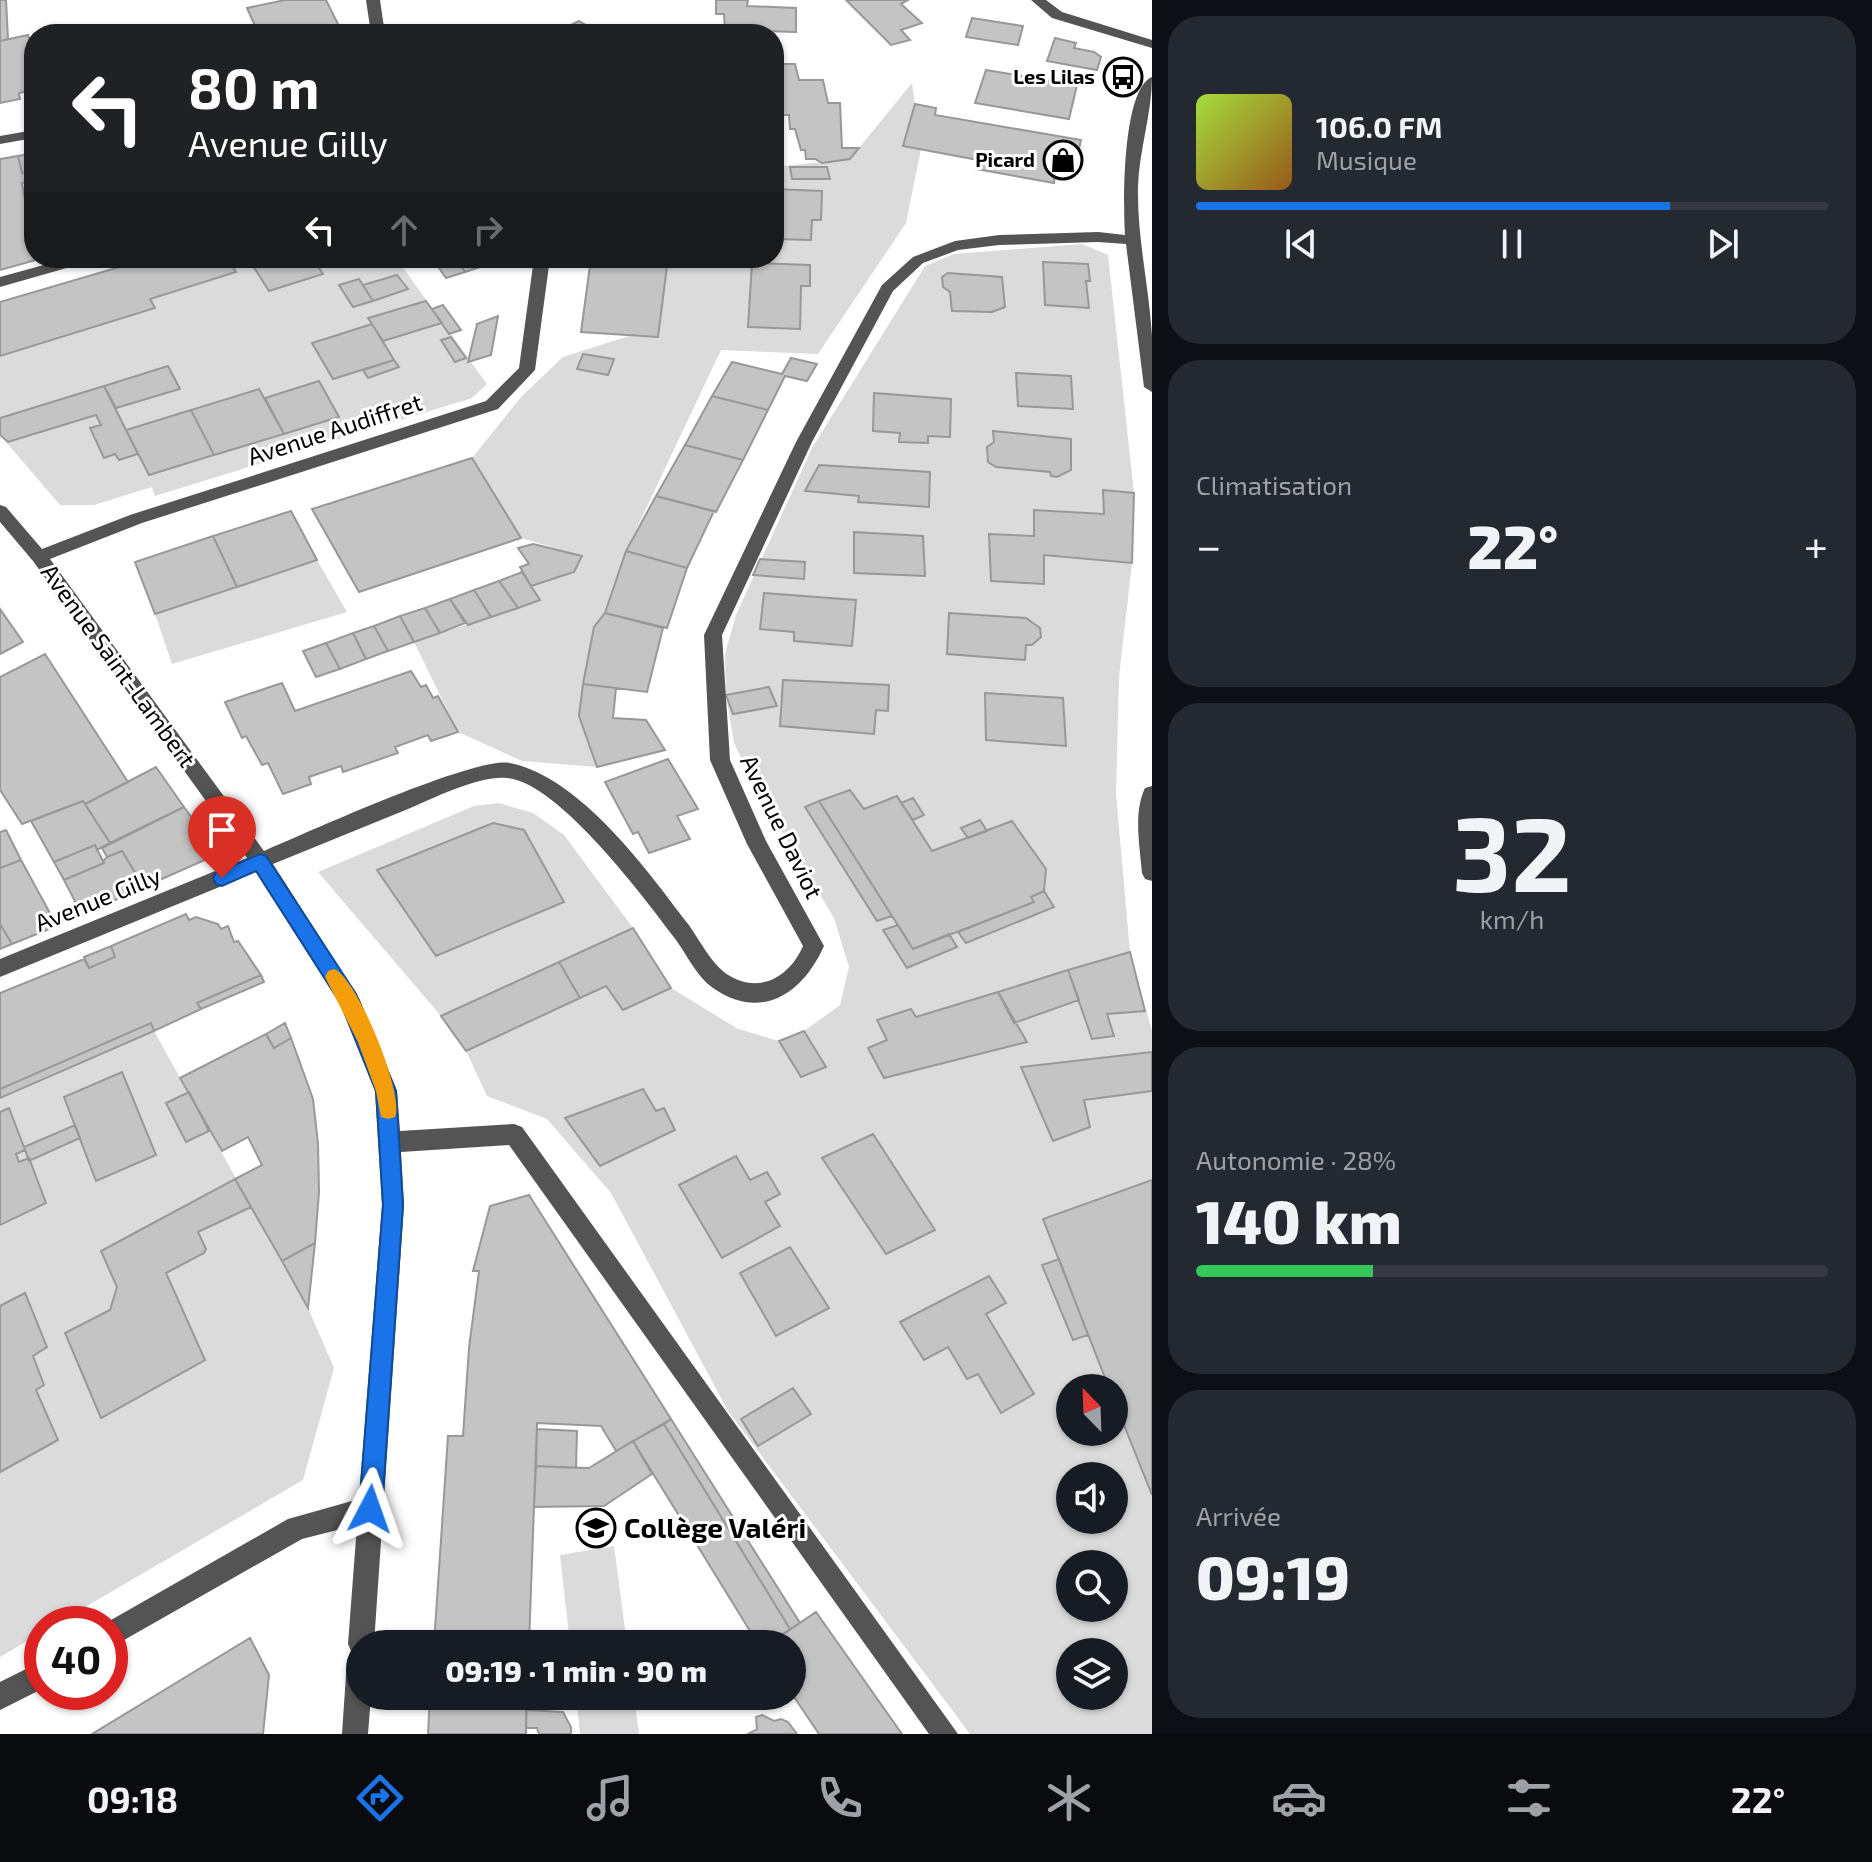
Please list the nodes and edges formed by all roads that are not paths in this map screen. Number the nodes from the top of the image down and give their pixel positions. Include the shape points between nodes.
1 (373, 0) edge
2 (1038, 0) edge
3 (377, 24) edge
4 (1152, 44) edge
5 (1152, 81) edge
6 (24, 136) edge
7 (0, 140) edge
8 (1131, 240) junction
9 (50, 268) edge
10 (541, 268) edge
11 (0, 282) edge
12 (1152, 387) edge
13 (2, 518) edge
14 (39, 557) junction
15 (1152, 794) edge
16 (260, 861) junction
17 (1152, 873) edge
18 (0, 968) edge
19 (391, 1142) junction
20 (370, 1509) junction
21 (128, 1625) edge
22 (362, 1630) edge
23 (24, 1684) edge
24 (0, 1697) edge
25 (357, 1710) edge
26 (355, 1734) edge
27 (945, 1734) edge

1 - 3 street
2 - 4 street via 1057,15
5 - 8 street via 1135,139
6 - 7 street
8 - 12 street
8 - 16 street, Avenue Daviot via 999,240 955,246 918,260 887,288 804,442 713,635 720,760 757,844 814,946 806,967 783,989 753,992 720,983 632,866 550,788 509,770 450,783
9 - 11 street
10 - 14 street, Avenue Audiffret via 527,370 492,405 136,519
13 - 14 street, Avenue Saint-Lambert
14 - 16 street, Avenue Saint-Lambert
15 - 17 street
16 - 18 street, Avenue Gilly
16 - 19 street, Avenue Saint-Lambert via 349,1000 386,1091
19 - 20 street, Avenue Saint-Lambert via 393,1205
19 - 27 street via 514,1134
20 - 21 street via 297,1528
20 - 22 street, Avenue Saint-Lambert
23 - 24 street
25 - 26 street

